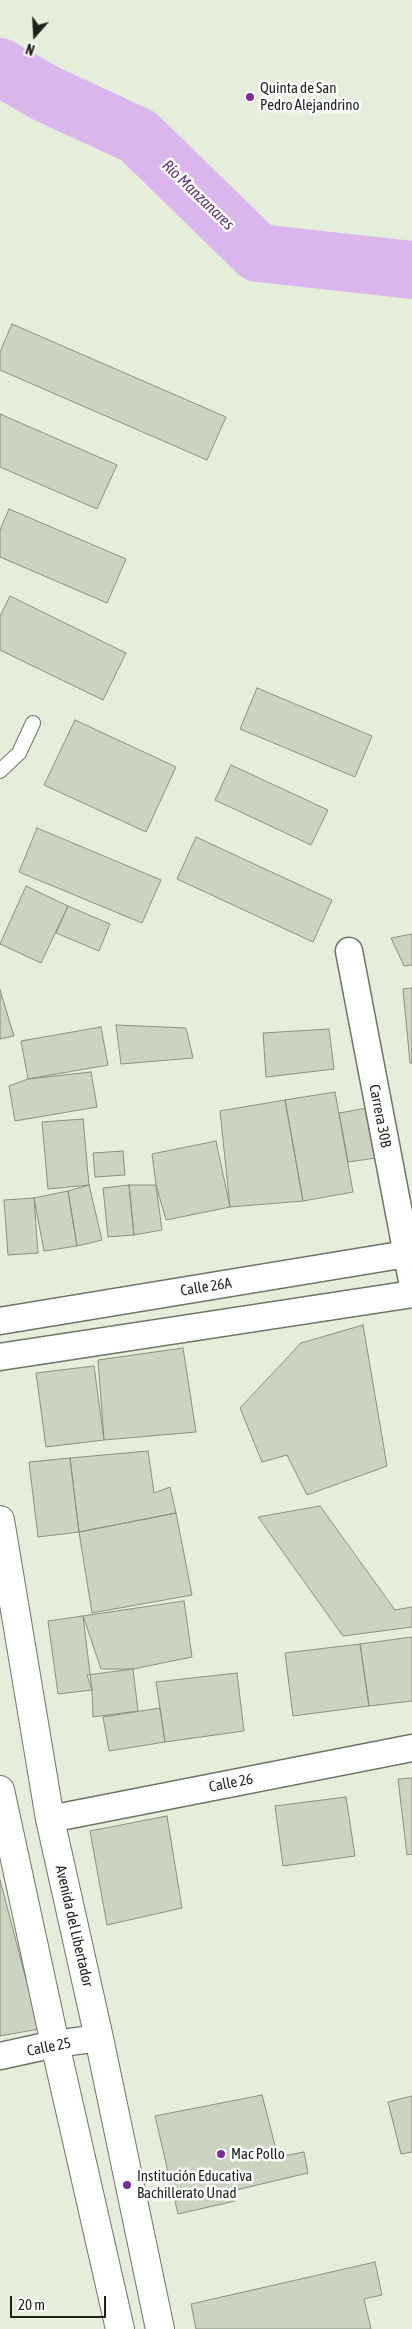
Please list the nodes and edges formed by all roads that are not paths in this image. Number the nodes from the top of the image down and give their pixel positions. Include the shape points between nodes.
1 (33, 723) dead end
2 (0, 771) edge
3 (349, 951) dead end
4 (409, 1253) edge
5 (412, 1281) edge
6 (412, 1294) edge
7 (0, 1321) edge
8 (0, 1357) edge
9 (0, 1520) edge
10 (412, 1748) edge
11 (0, 1790) edge
12 (50, 1819) junction
13 (99, 2038) junction
14 (54, 2044) junction
15 (0, 2056) edge
16 (120, 2329) edge
17 (160, 2329) edge

1 - 2 lane via 19,752
3 - 4 street, Carrera 30B
4 - 5 street, Carrera 30B
4 - 7 street, Calle 26A
6 - 8 street
9 - 12 main road, Avenida del Libertador
10 - 12 street, Calle 26
11 - 14 main road
12 - 13 main road, Avenida del Libertador
13 - 14 street, Calle 25
13 - 17 main road, Avenida del Libertador
14 - 15 street, Calle 25
14 - 16 main road

